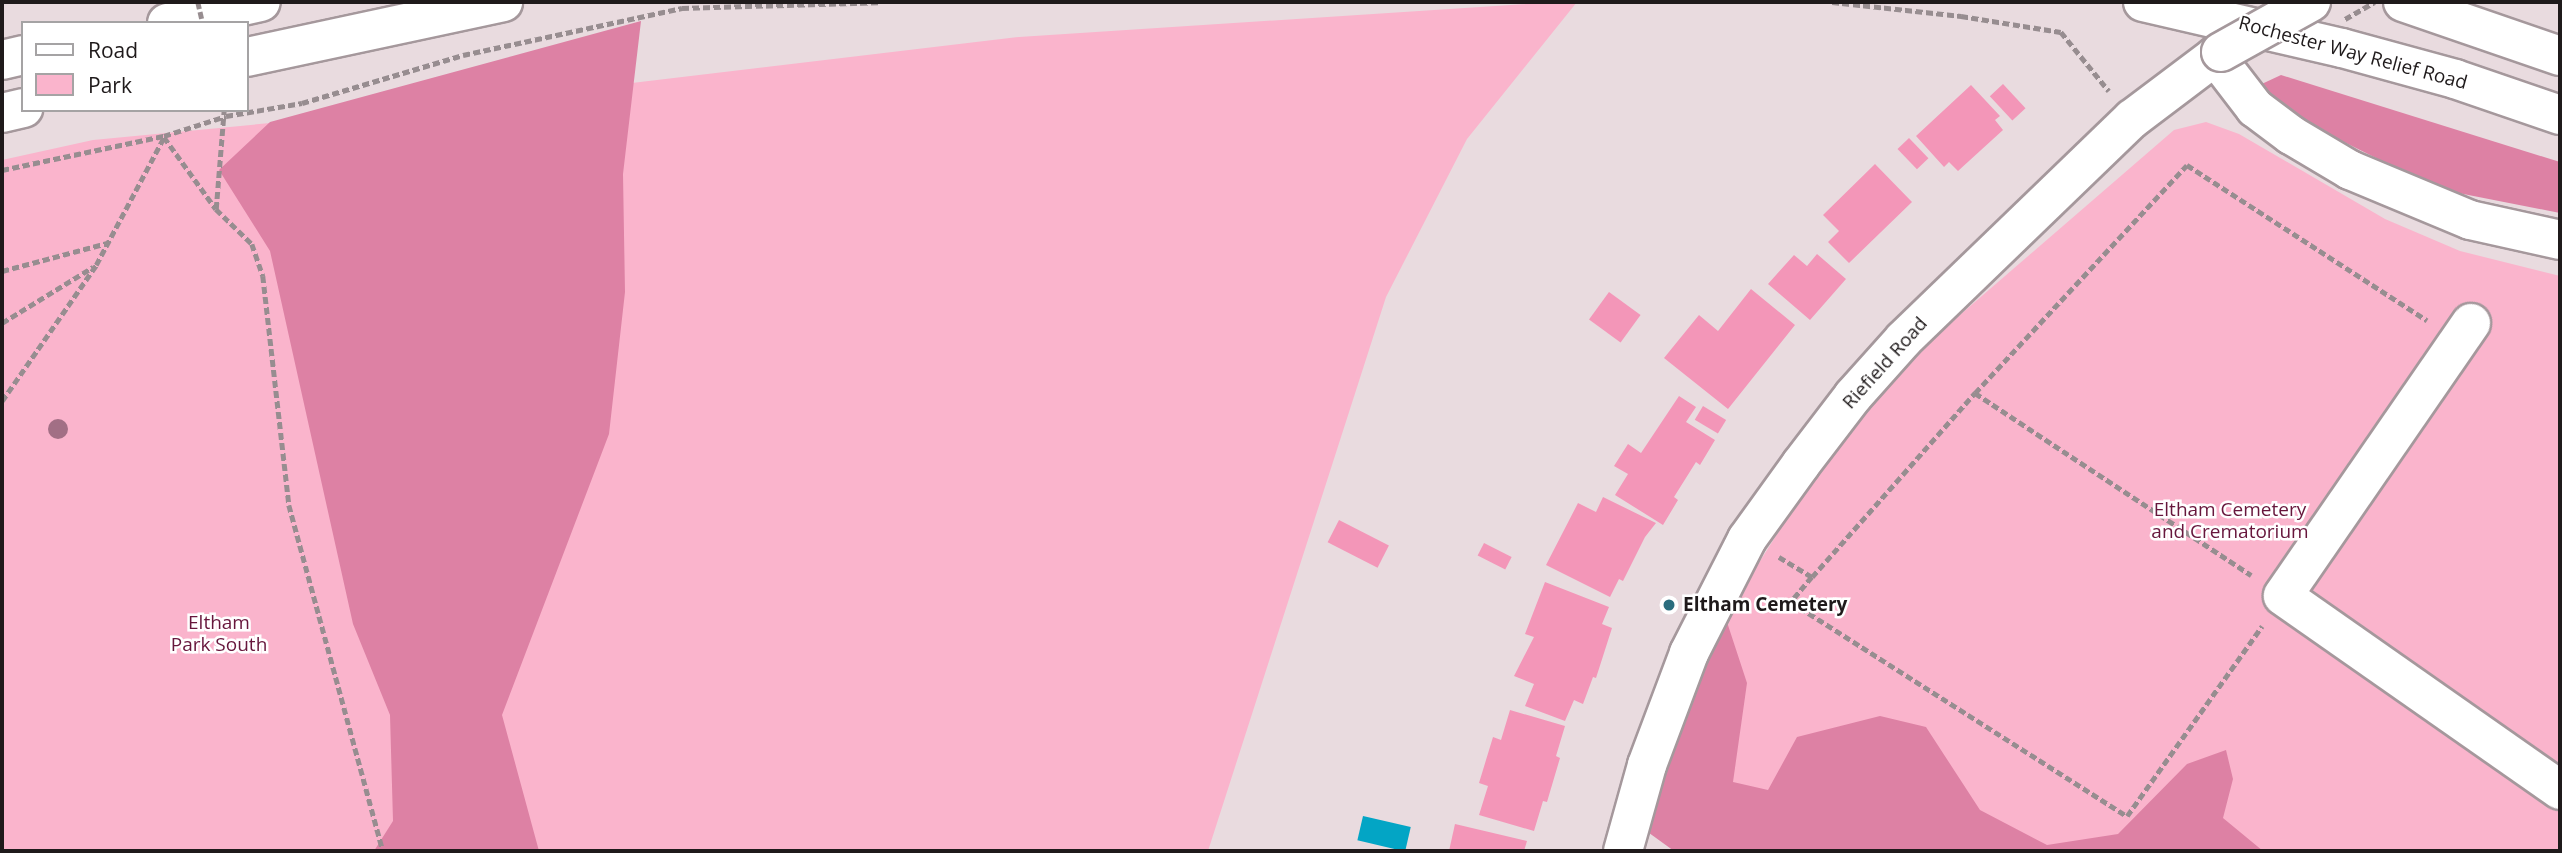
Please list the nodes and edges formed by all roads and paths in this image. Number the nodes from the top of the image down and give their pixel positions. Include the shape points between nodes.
1 (198, 2) edge
2 (261, 2) edge
3 (503, 2) edge
4 (879, 2) edge
5 (1832, 2) edge
6 (2143, 2) edge
7 (2311, 2) edge
8 (2403, 2) edge
9 (176, 21) edge
10 (203, 21) edge
11 (2218, 54) junction
12 (21, 55) edge
13 (2560, 56) edge
14 (248, 57) edge
15 (2, 60) edge
16 (2112, 94) dead end
17 (21, 108) edge
18 (248, 110) edge
19 (2, 113) edge
20 (225, 113) edge
21 (2560, 115) edge
22 (164, 136) junction
23 (2, 170) edge
24 (215, 209) junction
25 (2560, 240) edge
26 (108, 243) junction
27 (96, 265) junction
28 (2, 271) edge
29 (2, 323) edge
30 (2465, 332) joint
31 (1975, 393) junction
32 (2, 401) edge
33 (1747, 539) junction
34 (1812, 577) junction
35 (2283, 596) junction
36 (2560, 790) edge
37 (383, 851) edge
38 (1622, 851) edge

1 - 10 path, bridge
2 - 9 main road
3 - 14 main road
4 - 18 path via 682,8 463,55 302,103
5 - 16 path via 2061,32
6 - 21 main road, Rochester Way Relief Road via 2342,48 2455,79
7 - 11 main road, Riefield Road, bridge
8 - 13 main road
11 - 25 main road via 2255,108 2340,165 2455,216
11 - 33 main road, Riefield Road via 2132,119 1904,339 1853,396
12 - 15 main road
17 - 19 main road
20 - 22 path
20 - 24 path
22 - 23 path
22 - 24 path
22 - 26 path
24 - 37 path via 252,244 263,276 289,505
26 - 27 path
26 - 28 path
27 - 29 path
27 - 32 path
30 - 31 path via 2187,165
30 - 35 main road
31 - 34 path
31 - 35 path
33 - 34 path
33 - 38 main road, Riefield Road via 1689,653 1647,765
34 - 35 path via 1791,602 2127,816
35 - 36 main road

